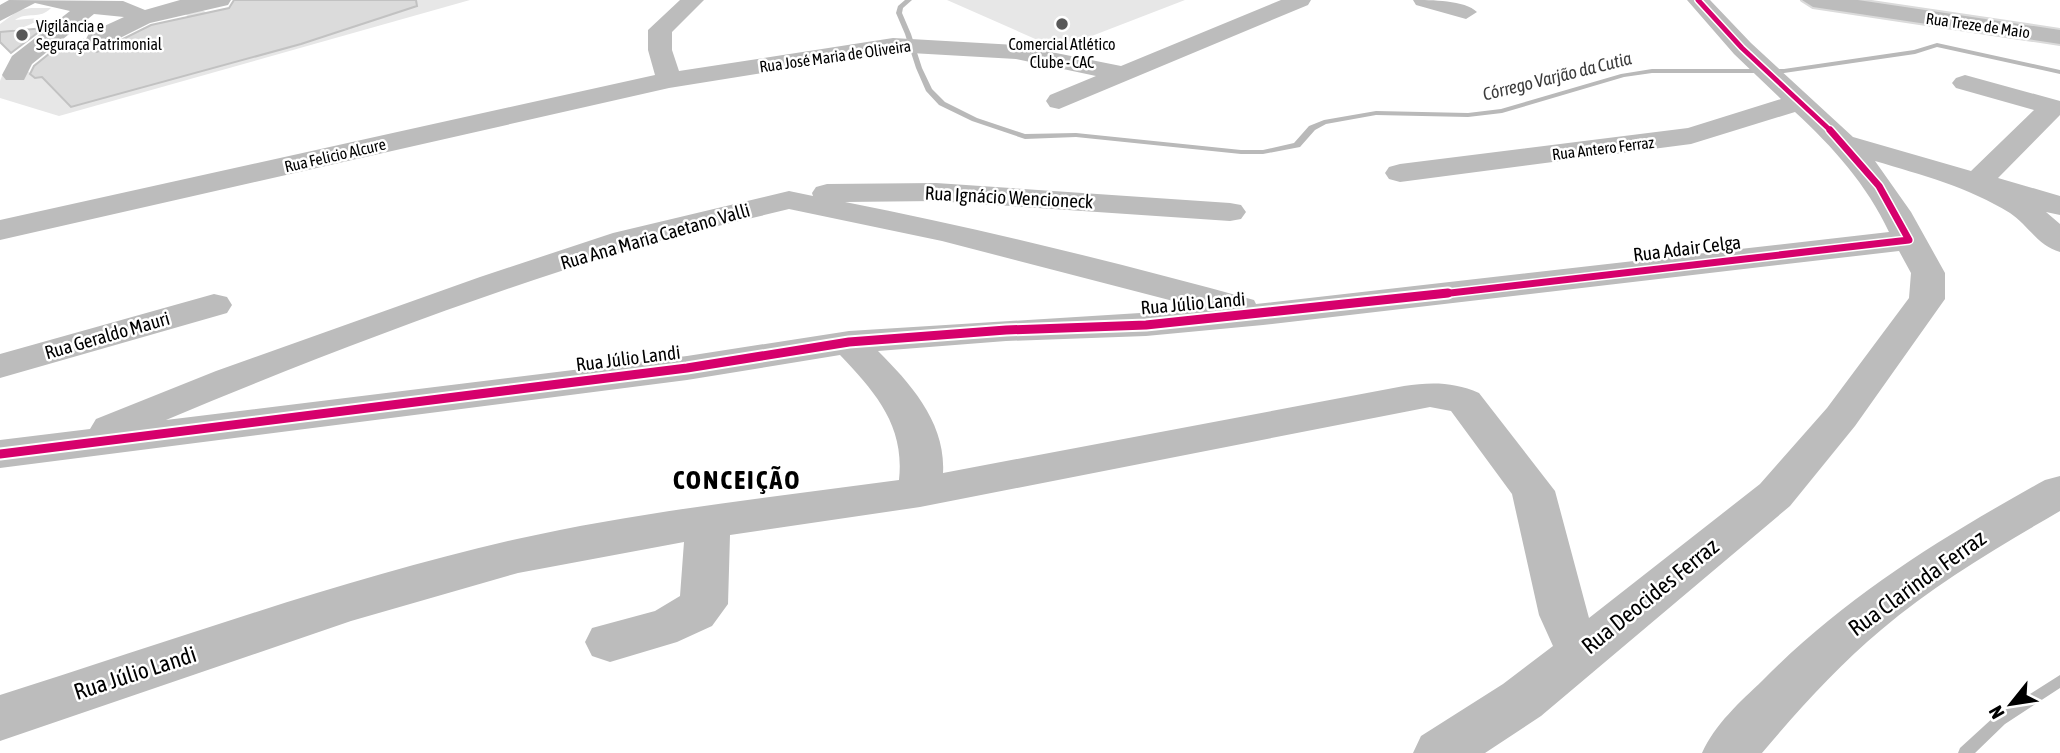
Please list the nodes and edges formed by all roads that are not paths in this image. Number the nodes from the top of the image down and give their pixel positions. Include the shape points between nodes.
1 (26, 0) edge
2 (44, 0) edge
3 (53, 0) edge
4 (220, 0) edge
5 (693, 0) edge
6 (1300, 0) edge
7 (1424, 0) edge
8 (1698, 0) edge
9 (1813, 0) edge
10 (89, 7) junction
11 (1466, 12) dead end
12 (0, 14) edge
13 (140, 16) junction
14 (1210, 36) junction
15 (2060, 37) edge
16 (96, 43) dead end
17 (1250, 51) dead end
18 (12, 67) edge
19 (1124, 74) junction
20 (669, 80) junction
21 (1965, 83) dead end
22 (1059, 100) dead end
23 (1801, 101) junction
24 (1844, 144) junction
25 (1400, 173) dead end
26 (1977, 182) junction
27 (789, 200) junction
28 (2060, 206) edge
29 (1230, 212) dead end
30 (0, 230) edge
31 (1909, 240) junction
32 (2060, 242) edge
33 (214, 305) dead end
34 (1262, 314) junction
35 (849, 342) junction
36 (0, 366) edge
37 (66, 446) junction
38 (0, 454) edge
39 (2060, 491) edge
40 (920, 492) junction
41 (708, 522) junction
42 (610, 642) dead end
43 (1581, 653) junction
44 (0, 718) edge
45 (1440, 753) edge
46 (1729, 753) edge

1 - 12 main road
2 - 3 main road
3 - 10 main road
4 - 13 main road
5 - 20 main road via 660,30 660,50
6 - 14 main road
7 - 11 main road
8 - 23 main road
9 - 15 main road, Rua Treze de Maio
10 - 13 main road via 123,8
10 - 18 main road
13 - 16 main road via 97,38
14 - 17 main road
14 - 19 main road
19 - 20 main road, Rua José Maria de Oliveira via 1016,52 893,45
19 - 22 main road
20 - 30 main road, Rua Felicio Alcure
21 - 26 main road via 2053,107
23 - 24 main road
23 - 25 main road, Rua Antero Ferraz via 1691,136
24 - 26 main road
24 - 31 main road via 1897,212
26 - 28 main road
26 - 32 main road via 2024,208
27 - 29 main road, Rua Ignácio Wencioneck via 839,191 876,191
27 - 34 main road, Rua Ana Maria Caetano Valli via 942,230
27 - 37 main road, Rua Ana Maria Caetano Valli via 625,240 492,284 230,379
31 - 34 main road, Rua Adair Celga
31 - 43 main road, Rua Deocides Ferraz via 1928,273 1927,299 1841,417 1775,495
33 - 36 main road, Rua Geraldo Mauri
34 - 35 main road, Rua Júlio Landi
35 - 37 main road, Rua Júlio Landi via 646,373
35 - 40 main road via 904,405 920,438 925,462
37 - 38 main road, Rua Júlio Landi
39 - 46 main road, Rua Clarinda Ferraz via 1979,536 1863,617
40 - 41 main road, Rua Júlio Landi
40 - 43 main road, Rua Júlio Landi via 1367,405 1451,395 1474,411 1534,491 1553,582
41 - 42 main road via 704,604 676,623
41 - 44 main road, Rua Júlio Landi via 518,555 344,604
43 - 45 main road, Rua Deocides Ferraz via 1522,700

